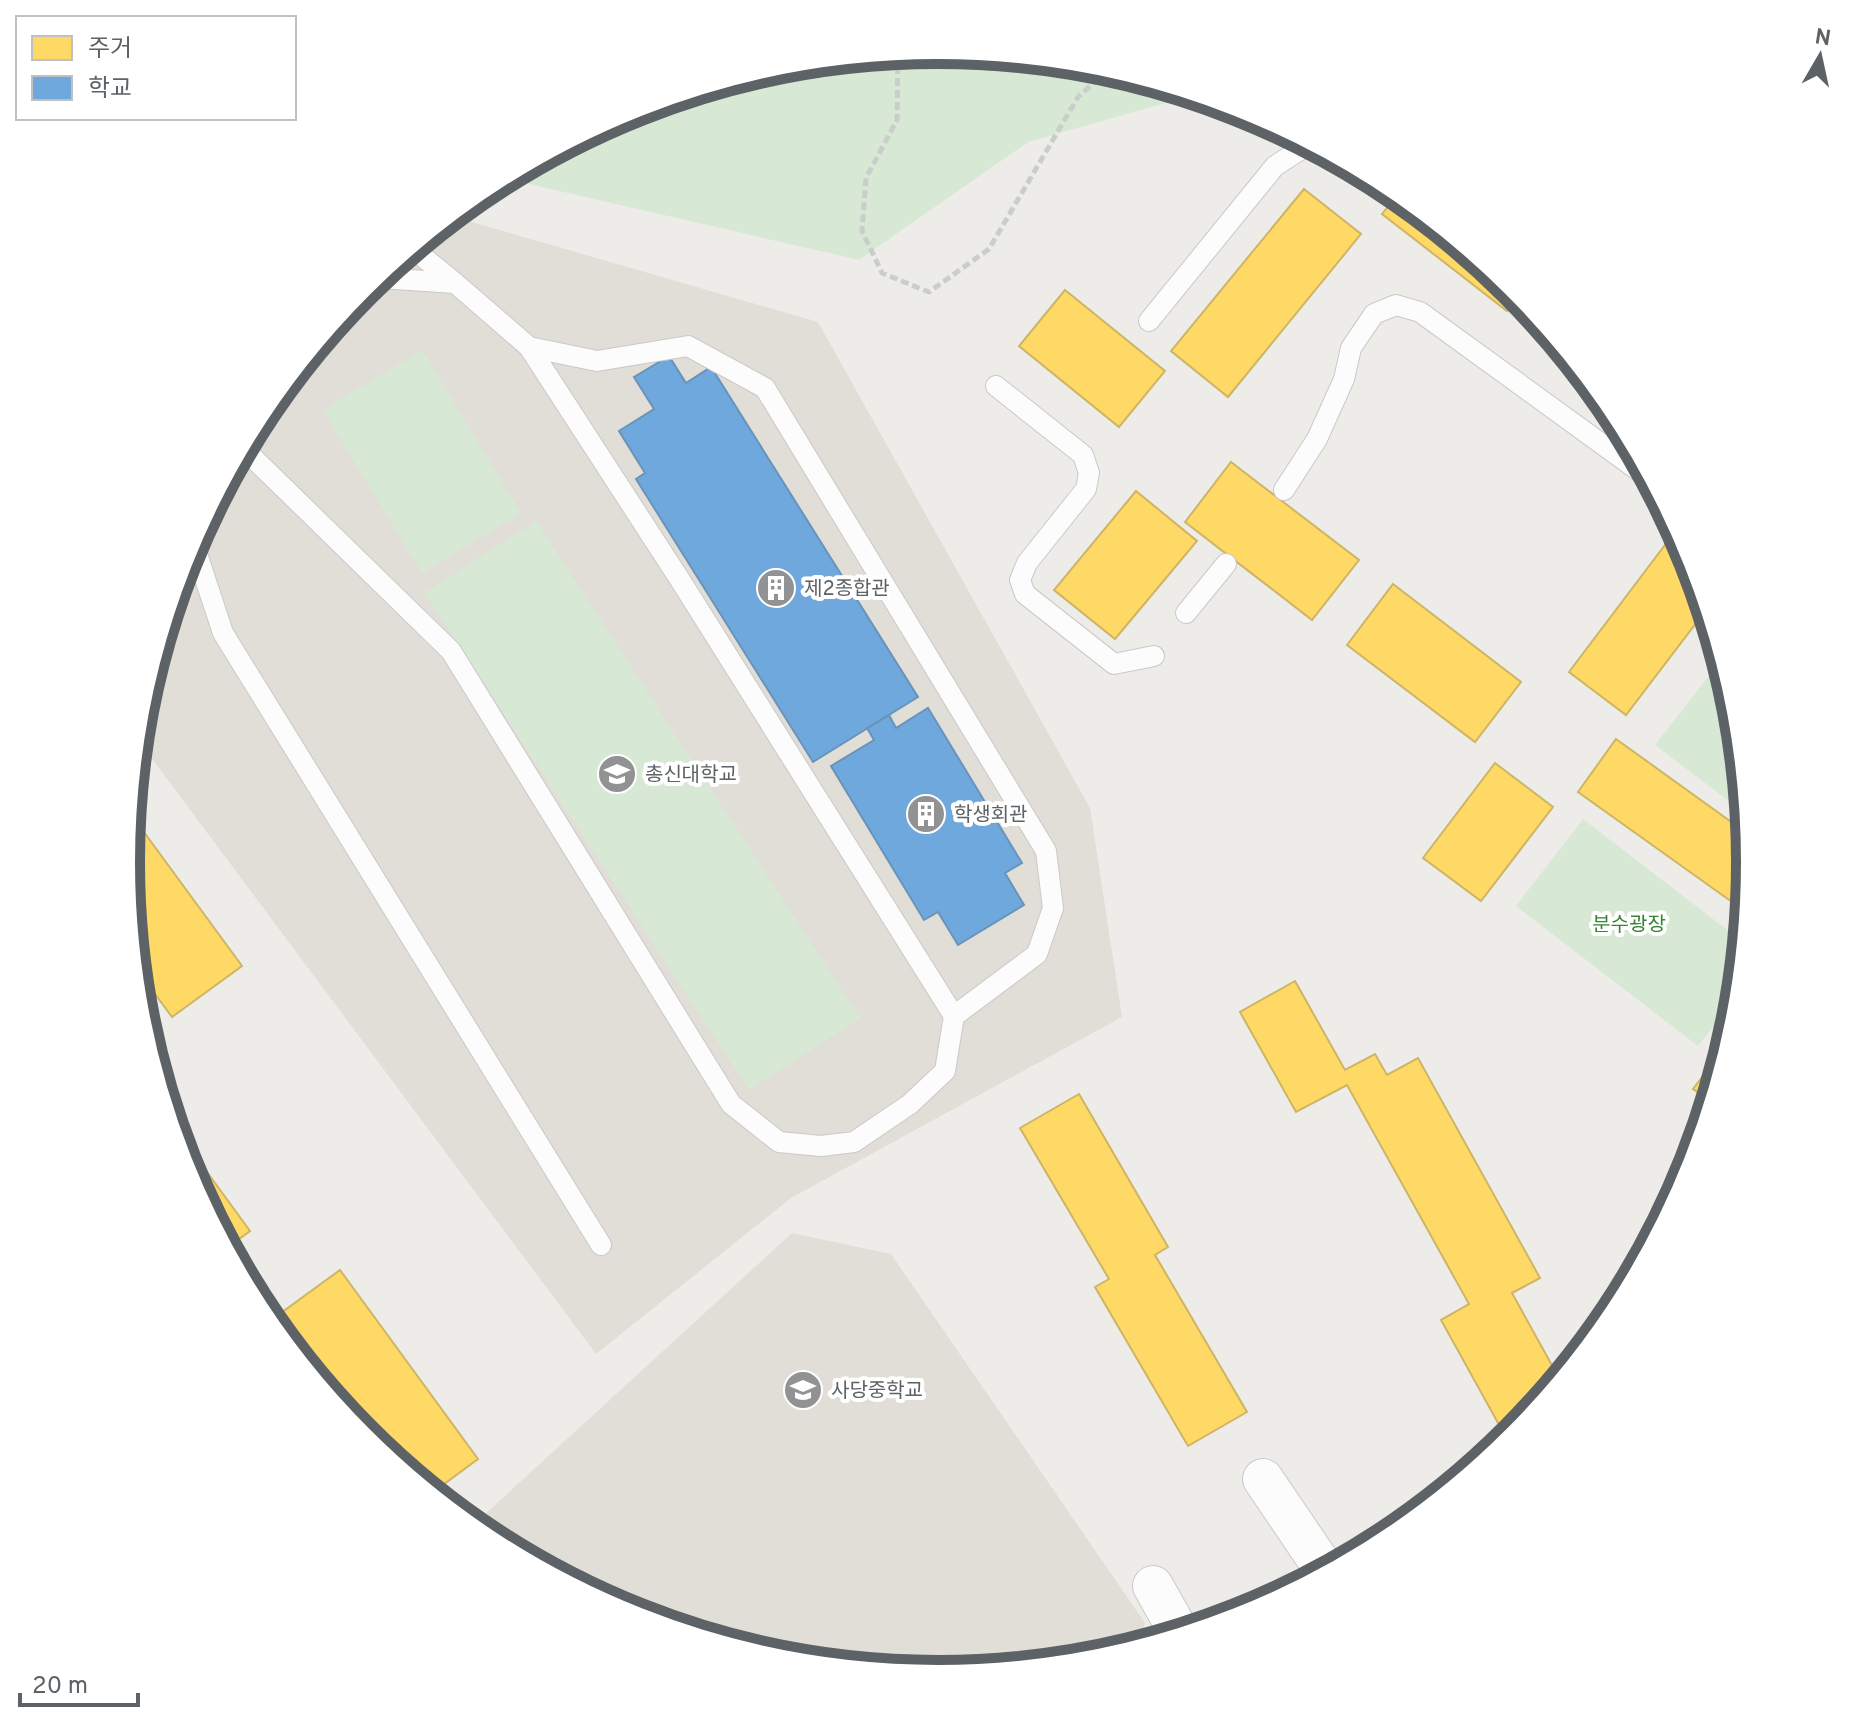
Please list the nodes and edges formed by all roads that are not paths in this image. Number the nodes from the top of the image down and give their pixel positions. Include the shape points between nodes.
1 (1299, 150) edge
2 (421, 255) edge
3 (394, 279) edge
4 (455, 283) junction
5 (1149, 321) dead end
6 (529, 347) junction
7 (996, 386) dead end
8 (251, 456) edge
9 (1631, 465) edge
10 (1284, 490) dead end
11 (199, 560) edge
12 (1226, 564) dead end
13 (1186, 613) dead end
14 (1154, 656) dead end
15 (954, 1016) junction
16 (601, 1245) dead end
17 (1263, 1479) dead end
18 (1320, 1563) edge
19 (1153, 1586) dead end
20 (1175, 1625) edge

1 - 5 lane via 1275,166
2 - 4 lane
3 - 4 lane
4 - 6 lane
6 - 15 lane
6 - 15 lane via 597,361 688,346 765,388 1046,851 1053,908 1037,954
7 - 14 lane via 1083,455 1089,473 1086,489 1027,563 1020,580 1025,594 1114,664
8 - 15 lane via 451,651 731,1104 779,1142 854,1142 910,1104 945,1071
9 - 10 lane via 1420,312 1396,305 1374,314 1351,348 1344,379 1317,439
11 - 16 lane via 223,633
12 - 13 lane
17 - 18 street
19 - 20 street

